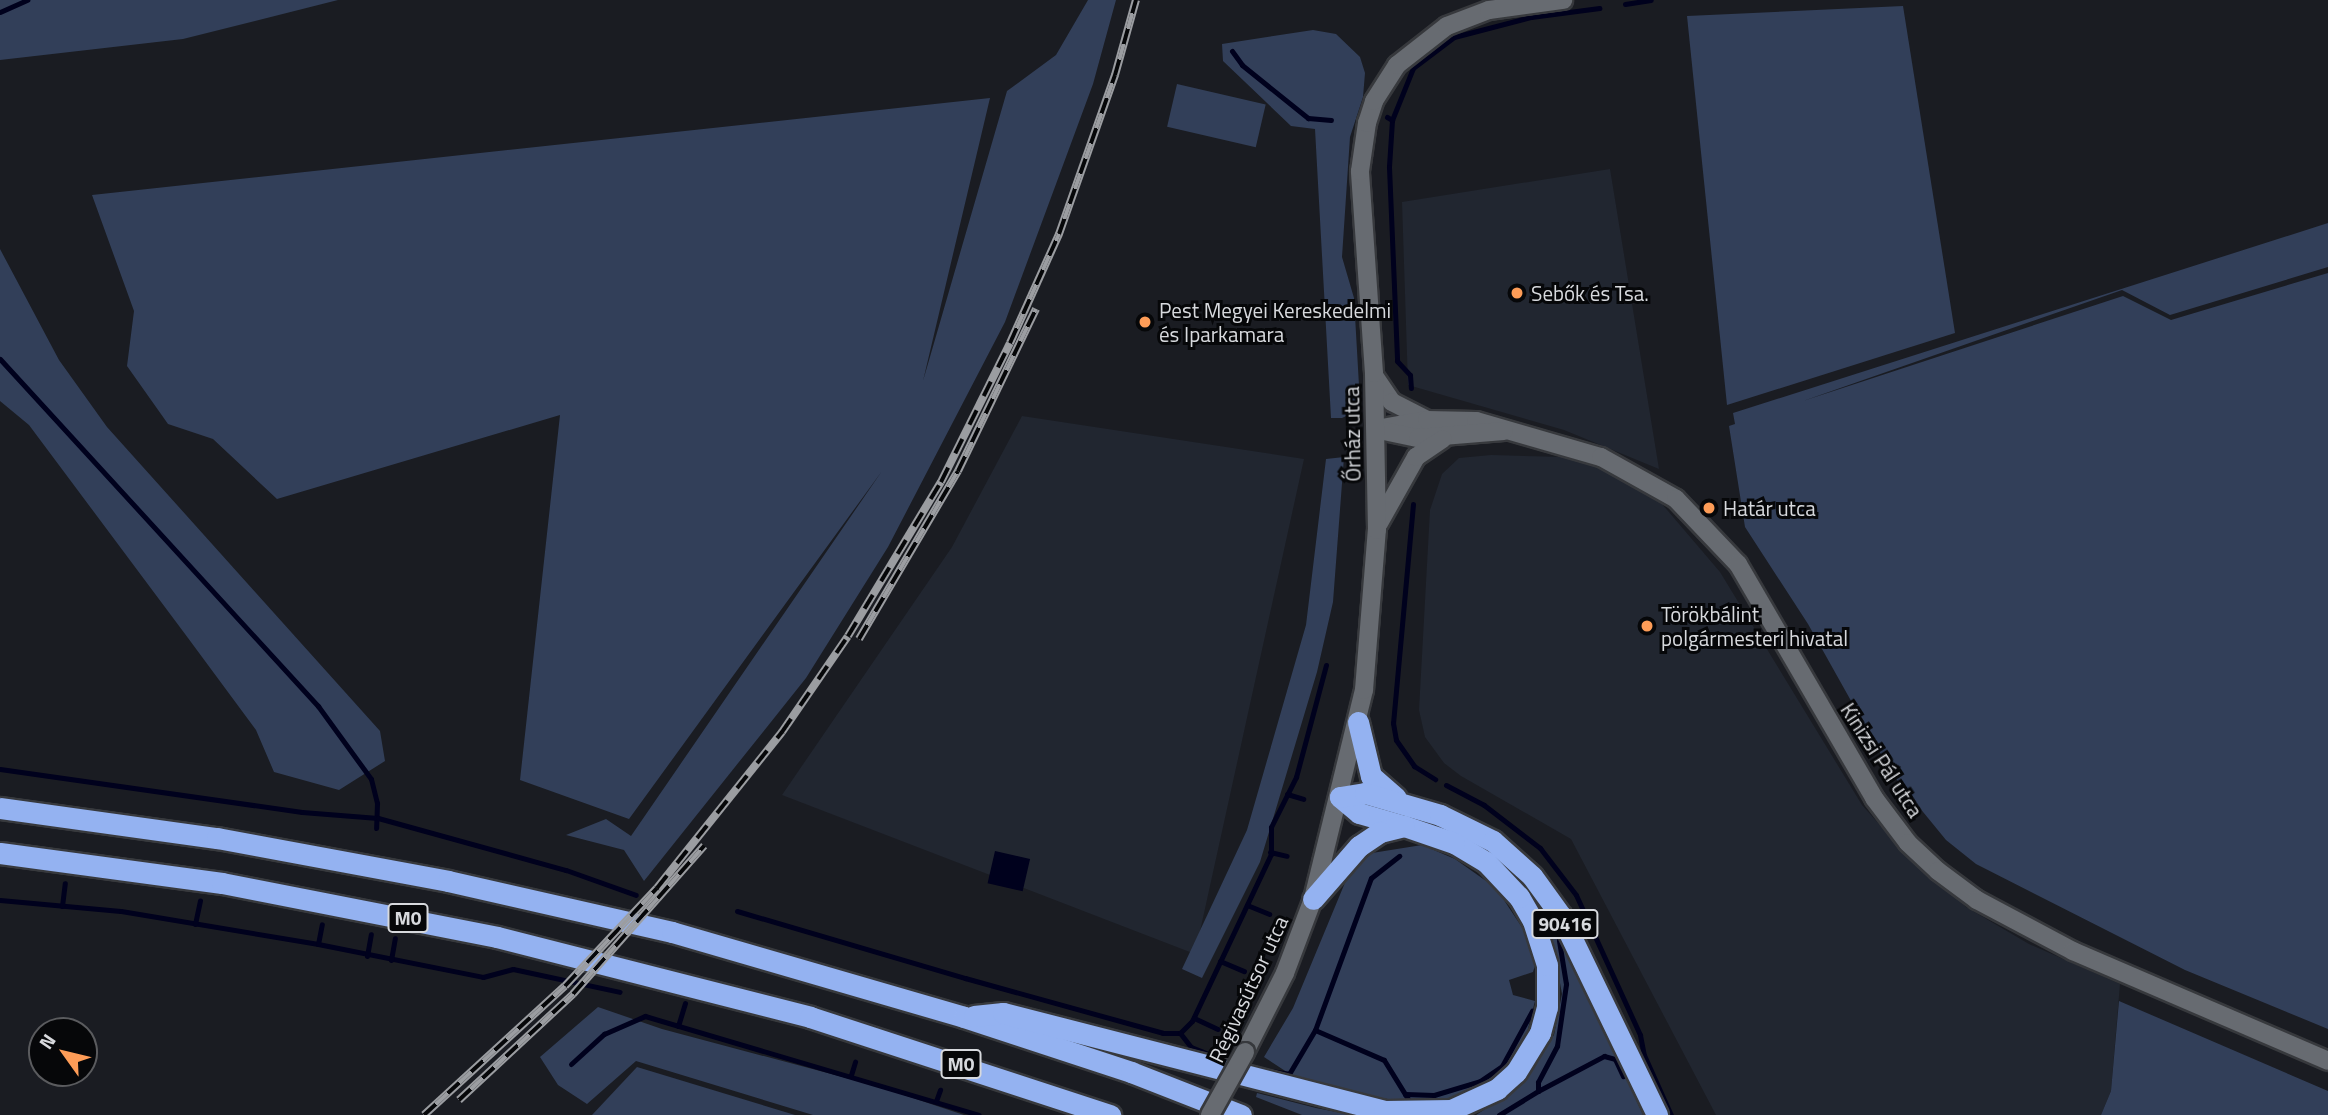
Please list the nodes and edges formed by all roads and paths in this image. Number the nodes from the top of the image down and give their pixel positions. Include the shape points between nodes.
1 (1563, 0) edge
2 (1374, 373) junction
3 (1427, 420) junction
4 (1376, 429) junction
5 (1507, 431) junction
6 (1444, 438) junction
7 (1377, 530) junction
8 (1358, 722) junction
9 (1340, 797) junction
10 (1401, 801) junction
11 (0, 808) edge
12 (1404, 826) junction
13 (0, 853) edge
14 (1314, 899) junction
15 (964, 1017) junction
16 (2328, 1061) edge
17 (1110, 1115) edge
18 (1210, 1115) edge
19 (1241, 1115) edge
20 (1657, 1115) edge

1 - 2 street, Őrház utca via 1489,10 1447,26 1411,52 1374,102 1360,171
2 - 3 street via 1392,402
2 - 4 street, Őrház utca
3 - 4 street, Kinizsi Pál utca
3 - 5 street, Kinizsi Pál utca via 1476,421
4 - 6 street, Kinizsi Pál utca via 1400,437
4 - 7 street, Őrház utca
5 - 6 street, Kinizsi Pál utca
5 - 16 street, Kinizsi Pál utca via 1601,457 1676,499 1699,521 1738,564 1768,609 1874,798 1908,843 1938,871 1977,900 2073,951
6 - 7 street via 1423,450 1405,472
7 - 8 street, Őrház utca
8 - 9 street, Őrház utca
8 - 10 highway, 90416 via 1371,776
9 - 10 highway, 90416 via 1365,793
9 - 12 highway via 1351,809
9 - 14 street, Régivasútsor utca
10 - 20 highway, 90416 via 1493,841 1532,876 1561,916
11 - 15 highway, M0 via 217,838 499,891 684,935
12 - 14 highway via 1380,832 1359,846
12 - 15 highway via 1454,843 1502,878 1533,921 1547,965 1547,1007 1528,1056 1497,1089 1472,1103 1421,1113 1384,1111 1003,1013
13 - 17 highway, M0 via 222,883 496,937 810,1017
14 - 18 street, Régivasútsor utca, bridge via 1285,973
15 - 19 highway, M0 via 1131,1072

